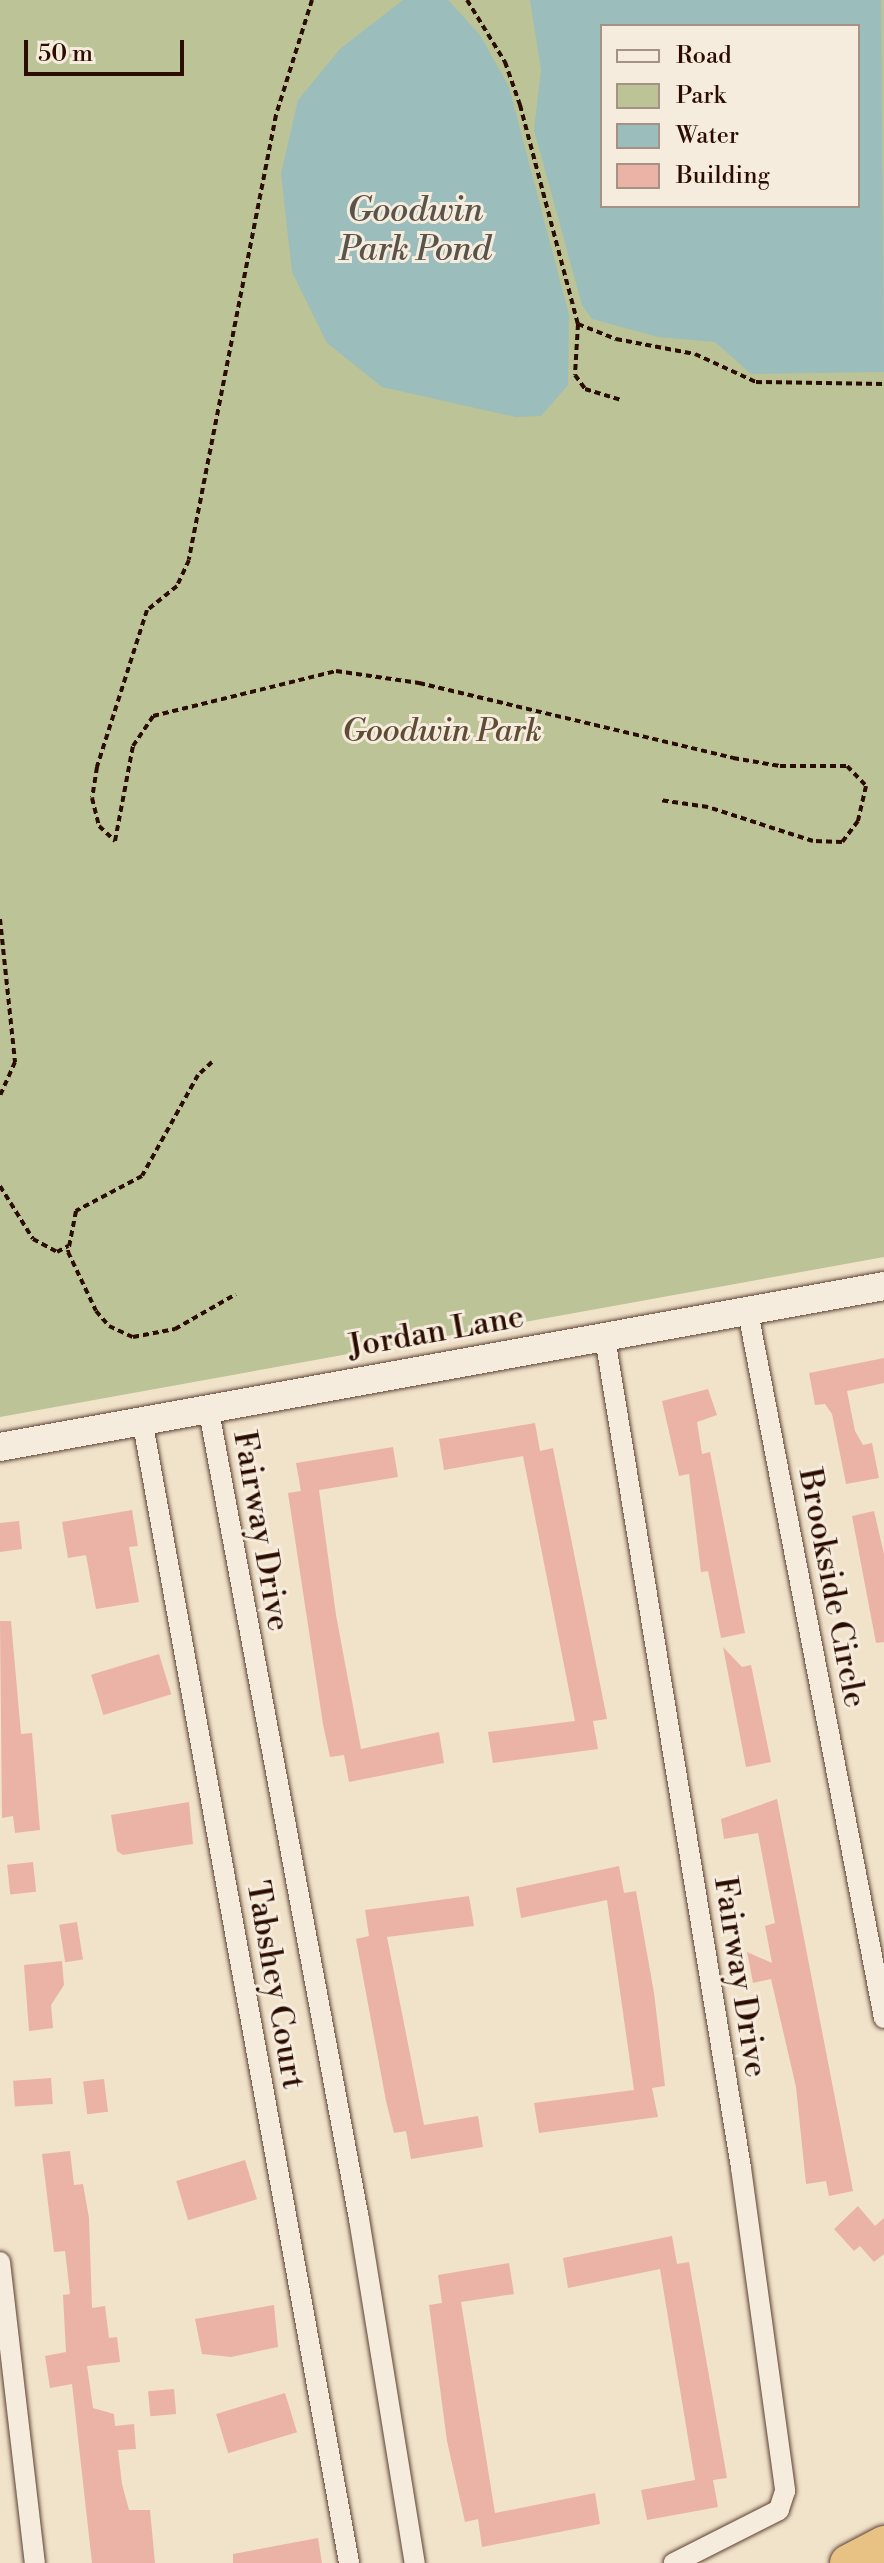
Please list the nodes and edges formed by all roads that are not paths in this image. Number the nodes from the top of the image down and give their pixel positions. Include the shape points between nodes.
1 (884, 1286) edge
2 (748, 1312) junction
3 (605, 1338) junction
4 (208, 1406) junction
5 (142, 1419) junction
6 (0, 1447) edge
7 (884, 2018) edge
8 (0, 2262) edge
9 (884, 2544) edge
10 (35, 2563) edge
11 (349, 2563) edge
12 (415, 2563) edge
13 (674, 2563) edge
14 (848, 2563) edge

1 - 2 main road, Jordan Lane
2 - 3 main road, Jordan Lane
2 - 7 street, Brookside Circle
3 - 4 main road, Jordan Lane
3 - 13 street, Fairway Drive via 741,2168 785,2491 779,2510
4 - 5 main road, Jordan Lane
4 - 12 street, Fairway Drive via 359,2219
5 - 6 main road, Jordan Lane
5 - 11 street, Tabshey Court
8 - 10 street
9 - 14 highway

